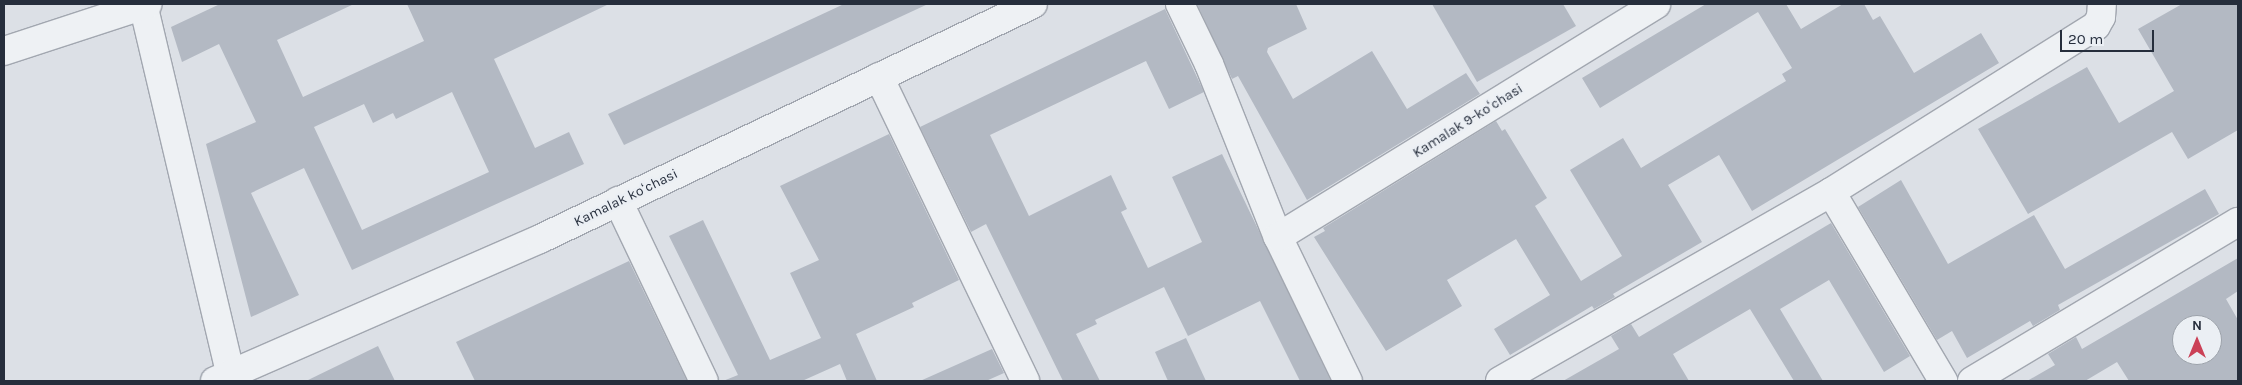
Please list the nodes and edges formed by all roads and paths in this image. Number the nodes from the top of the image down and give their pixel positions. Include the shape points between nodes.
1 (144, 4) edge
2 (1033, 4) edge
3 (1180, 4) edge
4 (1656, 4) edge
5 (2102, 4) edge
6 (4, 51) edge
7 (879, 77) junction
8 (1832, 192) junction
9 (618, 202) junction
10 (2238, 222) edge
11 (1278, 237) junction
12 (228, 379) edge
13 (704, 381) edge
14 (1025, 381) edge
15 (1348, 381) edge
16 (1500, 381) edge
17 (1943, 381) edge
18 (1972, 381) edge

1 - 6 street
1 - 12 street
2 - 7 street, Kamalak koʻchasi
3 - 11 street via 1209,64
4 - 11 street, Kamalak 9-koʻchasi
5 - 8 street via 2096,26
7 - 9 street, Kamalak koʻchasi
7 - 14 street
8 - 16 street
8 - 17 street
9 - 12 street, Kamalak koʻchasi
9 - 13 street
10 - 18 street
11 - 15 street

